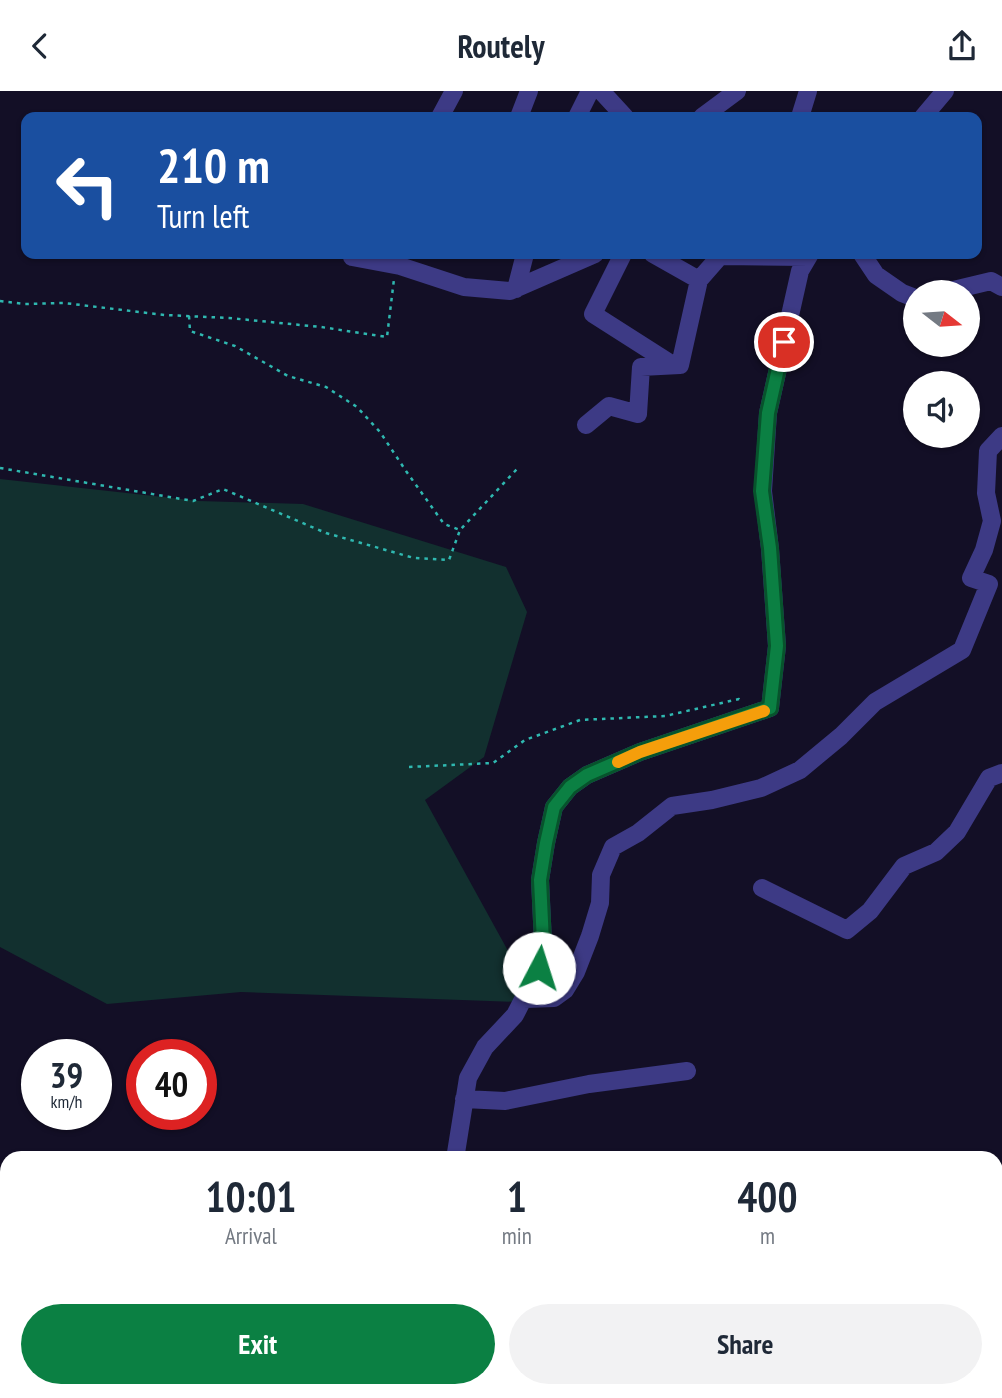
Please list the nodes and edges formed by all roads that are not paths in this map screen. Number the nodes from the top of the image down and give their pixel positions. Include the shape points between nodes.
1 (454, 91) edge
2 (529, 91) edge
3 (590, 91) edge
4 (601, 91) edge
5 (737, 91) edge
6 (808, 91) edge
7 (945, 91) edge
8 (443, 112) edge
9 (521, 112) edge
10 (580, 112) edge
11 (617, 112) edge
12 (709, 112) edge
13 (802, 112) edge
14 (927, 112) edge
15 (397, 259) edge
16 (524, 259) edge
17 (620, 259) edge
18 (662, 259) edge
19 (717, 259) edge
20 (807, 259) edge
21 (865, 259) edge
22 (569, 260) edge
23 (699, 280) junction
24 (980, 284) edge
25 (1002, 287) edge
26 (516, 289) junction
27 (903, 293) edge
28 (673, 365) junction
29 (586, 425) dead end
30 (1002, 436) edge
31 (1002, 773) edge
32 (762, 888) dead end
33 (524, 999) junction
34 (687, 1071) dead end
35 (464, 1099) junction
36 (456, 1151) edge

1 - 8 street
2 - 9 street
3 - 10 street
4 - 11 street
5 - 12 street
6 - 13 street
7 - 14 street
15 - 26 street via 464,287
16 - 26 street
17 - 28 street via 593,314
18 - 23 street
19 - 23 street
20 - 33 street via 800,271 768,413 762,491 777,646 770,708 640,752 570,787 554,807 546,843 540,880 543,942 539,968
21 - 27 street via 876,275
22 - 26 street
23 - 28 street via 680,365
24 - 25 street via 991,281
28 - 29 street via 641,367 638,414 610,406
30 - 33 street via 988,451 986,493 992,521 971,577 989,584 962,650 875,702 800,770 761,788 672,806 613,847 601,875 600,903 590,936 571,981 554,998
31 - 32 street via 989,778 957,832 936,852 904,866 870,911 847,930
33 - 35 street via 485,1047 468,1078
34 - 35 street via 505,1101
35 - 36 street

